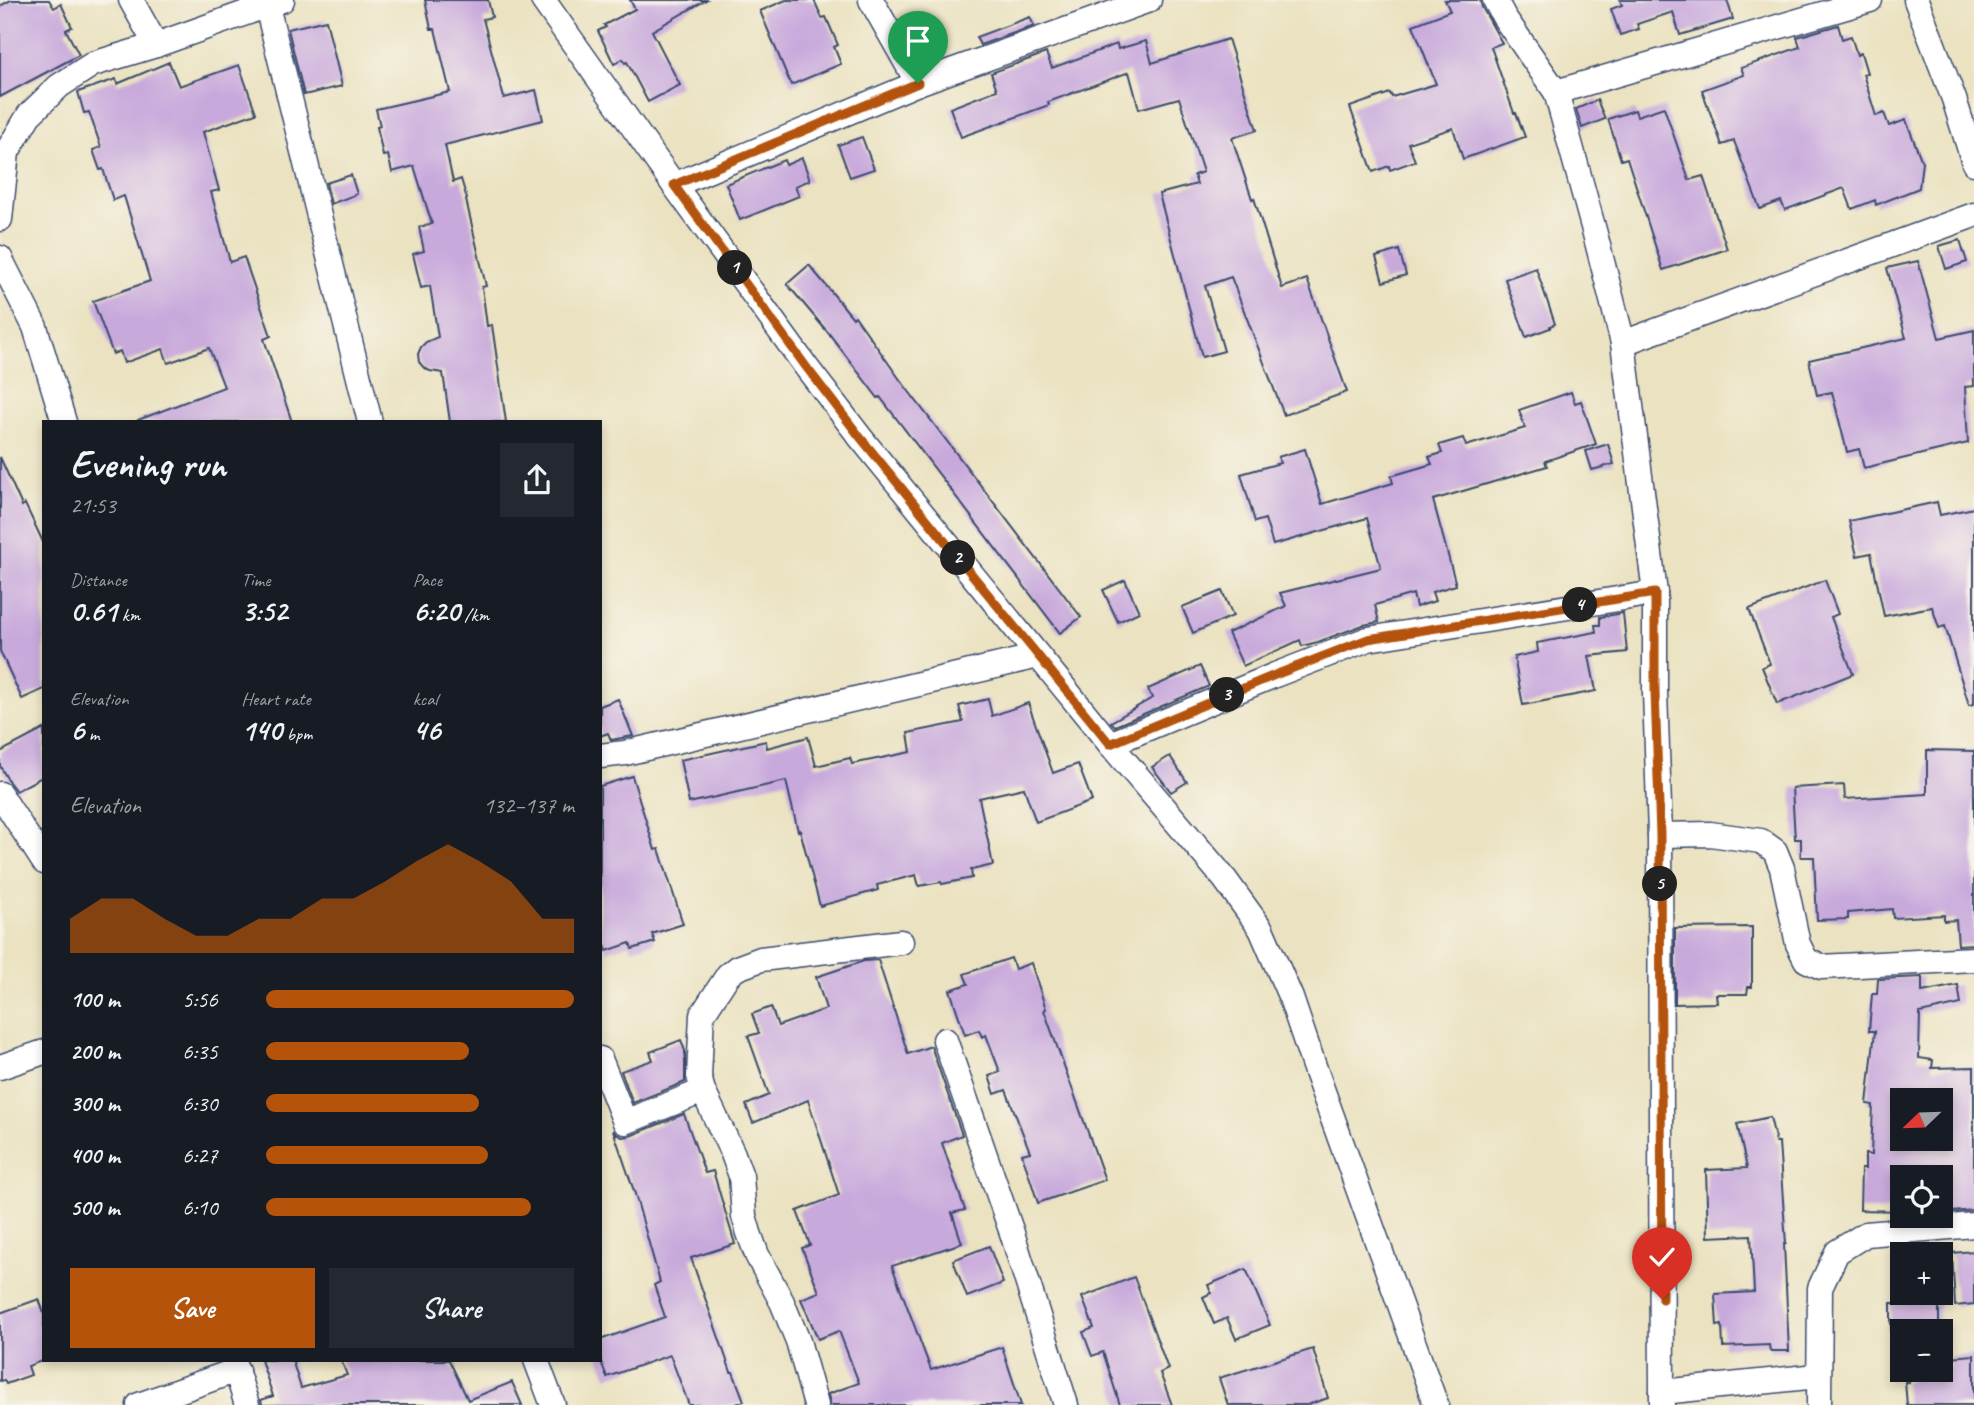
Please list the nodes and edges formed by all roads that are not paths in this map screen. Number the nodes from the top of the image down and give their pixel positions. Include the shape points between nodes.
1 (131, 0) edge
2 (543, 0) edge
3 (871, 0) edge
4 (1149, 0) edge
5 (1495, 0) edge
6 (1870, 0) edge
7 (1916, 0) edge
8 (275, 3) edge
9 (156, 45) junction
10 (918, 83) junction
11 (1556, 92) junction
12 (1974, 163) edge
13 (674, 185) junction
14 (1974, 215) edge
15 (0, 219) edge
16 (0, 258) edge
17 (1623, 343) junction
18 (63, 420) edge
19 (370, 420) edge
20 (1655, 593) junction
21 (1038, 656) junction
22 (1110, 744) junction
23 (602, 756) edge
24 (0, 794) edge
25 (1660, 835) junction
26 (42, 859) edge
27 (901, 942) dead end
28 (1974, 959) edge
29 (946, 1040) dead end
30 (42, 1053) edge
31 (602, 1064) edge
32 (0, 1067) edge
33 (703, 1091) junction
34 (1974, 1226) edge
35 (537, 1362) edge
36 (235, 1365) edge
37 (1818, 1376) junction
38 (1662, 1398) edge
39 (139, 1405) edge
40 (247, 1405) edge
41 (553, 1405) edge
42 (816, 1405) edge
43 (1066, 1405) edge
44 (1436, 1405) edge
45 (1819, 1405) edge

1 - 9 street
2 - 13 street
3 - 10 street
4 - 10 street
5 - 11 street
6 - 11 street
7 - 12 street
8 - 9 street
8 - 19 street
9 - 15 street via 93,64 58,86 29,115 8,152
10 - 13 street
11 - 17 street
13 - 21 street via 852,427
14 - 17 street
16 - 18 street via 35,327
17 - 20 street
20 - 22 street via 1368,639
20 - 25 street
21 - 22 street
21 - 23 street
22 - 44 street via 1224,878 1261,929 1291,998
24 - 26 street
25 - 28 street via 1710,834 1761,841 1775,851 1798,944 1806,960 1821,967
25 - 38 street
27 - 33 street via 761,959 737,968 702,1015 699,1076
29 - 43 street
30 - 32 street
31 - 33 street via 625,1122
33 - 42 street via 733,1154 749,1233 798,1341
34 - 37 street via 1866,1234 1837,1252 1820,1288
35 - 41 street
36 - 39 street
36 - 40 street
37 - 38 street
37 - 45 street

